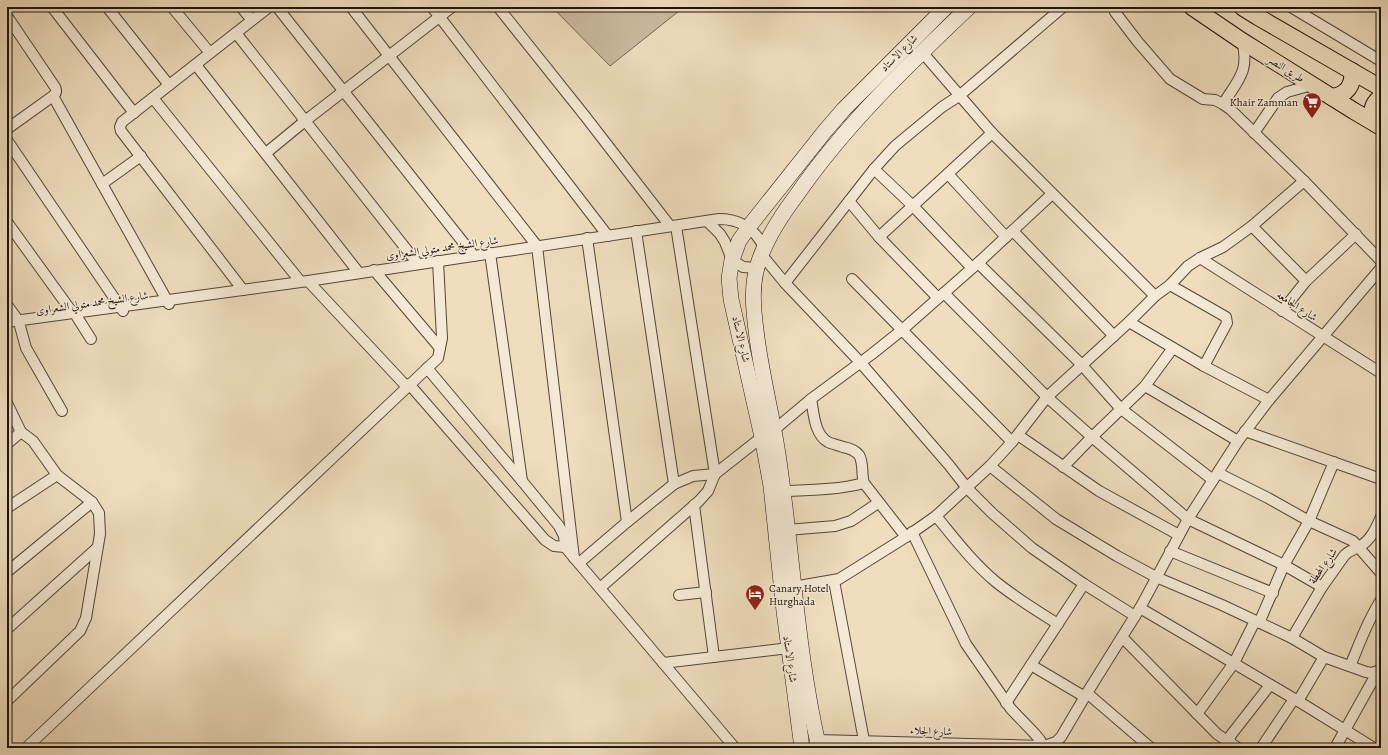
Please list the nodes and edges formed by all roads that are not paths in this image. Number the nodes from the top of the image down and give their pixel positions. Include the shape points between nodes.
1 (52, 7) edge
2 (108, 7) edge
3 (172, 7) edge
4 (241, 7) edge
5 (269, 7) edge
6 (277, 7) edge
7 (352, 7) edge
8 (432, 7) edge
9 (452, 7) edge
10 (498, 7) edge
11 (946, 7) edge
12 (969, 7) edge
13 (1063, 7) edge
14 (1118, 7) edge
15 (1192, 7) edge
16 (1242, 7) edge
17 (1291, 7) edge
18 (7, 16) edge
19 (439, 16) junction
20 (252, 20) junction
21 (236, 33) junction
22 (1242, 41) junction
23 (922, 52) junction
24 (210, 53) junction
25 (390, 55) junction
26 (1381, 60) edge
27 (196, 65) junction
28 (1352, 71) junction
29 (169, 85) junction
30 (1312, 85) junction
31 (1381, 88) edge
32 (344, 91) junction
33 (53, 96) junction
34 (959, 96) junction
35 (1332, 97) junction
36 (1381, 97) edge
37 (153, 98) junction
38 (1223, 104) junction
39 (134, 113) junction
40 (305, 121) junction
41 (1378, 126) edge
42 (7, 129) edge
43 (992, 133) junction
44 (1254, 133) junction
45 (7, 140) edge
46 (266, 153) junction
47 (141, 156) junction
48 (874, 169) junction
49 (948, 174) junction
50 (1304, 181) junction
51 (102, 184) junction
52 (1052, 194) junction
53 (849, 201) junction
54 (913, 206) junction
55 (707, 221) junction
56 (7, 222) edge
57 (673, 226) junction
58 (1252, 226) junction
59 (748, 228) junction
60 (636, 231) junction
61 (1009, 234) junction
62 (1356, 234) junction
63 (608, 236) junction
64 (587, 238) junction
65 (879, 238) junction
66 (537, 246) junction
67 (763, 250) junction
68 (490, 253) junction
69 (474, 256) junction
70 (1200, 258) junction
71 (732, 260) junction
72 (438, 261) junction
73 (1381, 261) edge
74 (418, 264) junction
75 (975, 265) junction
76 (756, 268) junction
77 (1381, 268) edge
78 (374, 270) junction
79 (359, 273) junction
80 (852, 279) dead end
81 (304, 281) junction
82 (1306, 282) junction
83 (785, 283) junction
84 (1170, 285) junction
85 (243, 290) junction
86 (941, 295) junction
87 (1155, 296) junction
88 (168, 302) junction
89 (7, 305) edge
90 (122, 309) junction
91 (1282, 311) junction
92 (74, 315) junction
93 (7, 322) edge
94 (1129, 322) junction
95 (19, 323) junction
96 (7, 328) edge
97 (902, 330) junction
98 (1114, 336) junction
99 (1323, 337) junction
100 (91, 339) dead end
101 (440, 348) junction
102 (1173, 348) junction
103 (860, 362) junction
104 (1081, 364) junction
105 (1204, 366) junction
106 (427, 368) junction
107 (1381, 373) edge
108 (408, 386) junction
109 (1145, 386) junction
110 (1047, 397) junction
111 (811, 399) junction
112 (1269, 400) junction
113 (7, 403) edge
114 (1120, 408) junction
115 (62, 411) dead end
116 (1245, 431) junction
117 (21, 432) junction
118 (768, 433) junction
119 (1092, 437) junction
120 (1015, 438) junction
121 (1238, 441) junction
122 (7, 444) edge
123 (1334, 462) junction
124 (990, 466) junction
125 (1063, 467) junction
126 (715, 474) junction
127 (57, 475) junction
128 (1215, 476) junction
129 (1381, 479) edge
130 (522, 481) junction
131 (864, 483) junction
132 (674, 484) junction
133 (967, 488) junction
134 (783, 491) junction
135 (92, 502) junction
136 (878, 503) junction
137 (694, 505) junction
138 (7, 508) edge
139 (936, 516) junction
140 (1381, 517) edge
141 (1188, 519) junction
142 (1309, 521) junction
143 (627, 522) junction
144 (787, 530) junction
145 (909, 535) junction
146 (1179, 535) junction
147 (565, 547) junction
148 (1359, 547) junction
149 (97, 548) junction
150 (1170, 551) junction
151 (577, 560) junction
152 (1284, 566) junction
153 (7, 572) edge
154 (1381, 573) edge
155 (1156, 577) junction
156 (834, 581) junction
157 (1084, 584) junction
158 (793, 586) junction
159 (1322, 587) junction
160 (600, 588) junction
161 (706, 592) junction
162 (1273, 594) junction
163 (679, 595) dead end
164 (1381, 600) edge
165 (1137, 612) junction
166 (1257, 622) junction
167 (1058, 624) junction
168 (7, 630) edge
169 (1122, 637) junction
170 (1292, 638) junction
171 (789, 648) junction
172 (714, 657) junction
173 (1324, 657) junction
174 (663, 663) junction
175 (1234, 663) junction
176 (1031, 665) junction
177 (1350, 666) junction
178 (1380, 671) edge
179 (1270, 685) junction
180 (1086, 695) junction
181 (1296, 700) junction
182 (7, 701) edge
183 (1006, 703) junction
184 (1197, 714) junction
185 (1344, 730) junction
186 (818, 744) edge
187 (864, 745) edge
188 (1227, 745) edge
189 (1044, 747) edge
190 (27, 748) edge
191 (736, 748) edge
192 (802, 748) edge
193 (1151, 748) edge
194 (1238, 748) edge
195 (1262, 748) edge
196 (1335, 748) edge
197 (1374, 748) edge

1 - 39 street
2 - 29 street
3 - 24 street
4 - 20 street
5 - 20 street
6 - 32 street
7 - 25 street
8 - 19 street
9 - 19 street
10 - 57 street
11 - 59 main road, شارع الاستاد via 825,131
12 - 23 main road, شارع الاستاد
13 - 34 street
14 - 38 street via 1115,12 1170,79 1203,99
15 - 22 main road, طريق النصر
16 - 28 main road
17 - 26 street
18 - 33 street via 56,86 56,94
19 - 25 street
19 - 63 street
20 - 21 street
21 - 24 street
21 - 40 street
22 - 30 main road, طريق النصر
22 - 38 street via 1245,53 1243,73
23 - 34 street
23 - 67 main road, شارع الاستاد via 867,108 817,166 776,225
24 - 27 street
25 - 32 street
25 - 66 street
27 - 29 street
27 - 46 street
28 - 31 main road
28 - 35 main road via 1348,89 1344,94
29 - 37 street
30 - 35 main road, طريق النصر
30 - 44 street via 1287,92 1278,98
32 - 40 street
32 - 69 street
33 - 42 street
33 - 51 street
34 - 43 street
34 - 48 street via 895,146
35 - 41 main road, طريق النصر
36 - 41 main road via 1375,101 1371,113
37 - 39 street
37 - 81 street
38 - 44 street
39 - 47 street via 122,122 120,127
40 - 46 street
40 - 74 street
43 - 49 street
43 - 52 street
44 - 50 street
45 - 90 street
46 - 79 street
47 - 51 street
47 - 85 street
48 - 53 street
48 - 54 street
49 - 54 street
49 - 61 street
50 - 58 street
50 - 62 street
51 - 88 street
52 - 61 street
52 - 87 street
53 - 65 street
53 - 83 street
54 - 65 street
54 - 75 street
55 - 57 street, شارع الشيخ محمد متولي الشعراوى
55 - 59 street, شارع الشيخ محمد متولي الشعراوى via 731,219
55 - 71 street via 720,234
56 - 92 street
57 - 60 street, شارع الشيخ محمد متولي الشعراوى
57 - 126 street
58 - 70 street via 1223,247
58 - 82 street
59 - 67 street, شارع الشيخ محمد متولي الشعراوى via 758,236
59 - 71 main road, شارع الاستاد via 739,241
60 - 63 street, شارع الشيخ محمد متولي الشعراوى
60 - 132 street
61 - 75 street
61 - 98 street
62 - 73 street
62 - 82 street
63 - 64 street, شارع الشيخ محمد متولي الشعراوى
64 - 66 street, شارع الشيخ محمد متولي الشعراوى
64 - 143 street
65 - 86 street
66 - 68 street, شارع الشيخ محمد متولي الشعراوى
66 - 151 street
67 - 76 main road, شارع الاستاد
67 - 83 street, شارع الشيخ محمد متولي الشعراوى
68 - 69 street, شارع الشيخ محمد متولي الشعراوى
68 - 130 street
69 - 72 street, شارع الشيخ محمد متولي الشعراوى
70 - 84 street via 1188,266
70 - 91 street, شارع الجامعه
71 - 76 street via 743,267
71 - 118 main road, شارع الاستاد via 729,278 731,299
72 - 74 street, شارع الشيخ محمد متولي الشعراوى
72 - 101 street via 442,333
74 - 78 street, شارع الشيخ محمد متولي الشعراوى
75 - 86 street
75 - 104 street
76 - 118 main road, شارع الاستاد via 753,299
77 - 99 street
78 - 79 street, شارع الشيخ محمد متولي الشعراوى
78 - 101 street
79 - 81 street, شارع الشيخ محمد متولي الشعراوى
80 - 97 street
81 - 85 street, شارع الشيخ محمد متولي الشعراوى
81 - 108 street
82 - 91 street
83 - 103 street, شارع الشيخ محمد متولي الشعراوى
84 - 87 street
84 - 105 street via 1226,317 1227,323
85 - 88 street, شارع الشيخ محمد متولي الشعراوى
86 - 97 street
86 - 110 street
87 - 94 street
88 - 90 street, شارع الشيخ محمد متولي الشعراوى
89 - 95 street
90 - 92 street, شارع الشيخ محمد متولي الشعراوى
91 - 99 street, شارع الجامعه
92 - 95 street, شارع الشيخ محمد متولي الشعراوى
92 - 100 street
93 - 95 street, شارع الشيخ محمد متولي الشعراوى
94 - 98 street
94 - 102 street
95 - 96 street, شارع الشيخ محمد متولي الشعراوى
95 - 115 street via 26,348
97 - 103 street
97 - 120 street
98 - 104 street
99 - 107 street, شارع الجامعه
99 - 112 street
101 - 106 street via 438,358
102 - 105 street
102 - 109 street
103 - 111 street
103 - 133 street, شارع الشيخ محمد متولي الشعراوى
104 - 110 street
104 - 114 street
105 - 112 street
106 - 108 street
106 - 130 street
108 - 147 street via 545,540 554,546
108 - 190 street
109 - 114 street
109 - 121 street
110 - 119 street
110 - 120 street
111 - 118 street
111 - 131 street via 821,437 858,454
112 - 116 street
113 - 117 street
114 - 119 street
114 - 128 street
116 - 121 street
116 - 123 street
117 - 122 street
117 - 127 street via 33,441
118 - 126 street
118 - 134 main road, شارع الاستاد
118 - 171 main road, شارع الاستاد via 771,486
119 - 125 street
119 - 141 street
120 - 124 street
120 - 125 street
121 - 128 street
123 - 129 street
123 - 142 street
124 - 133 street
124 - 155 street via 1056,519
125 - 146 street via 1099,491
126 - 132 street via 694,476
126 - 137 street via 708,491
127 - 135 street
127 - 138 street
128 - 141 street
128 - 142 street via 1268,498
130 - 147 street via 562,530
131 - 134 street via 833,489
131 - 136 street
132 - 143 street
133 - 139 street
133 - 157 street, شارع الشيخ محمد متولي الشعراوى via 1010,530
134 - 144 main road, شارع الاستاد
135 - 149 street via 99,513 100,534
135 - 153 street
136 - 144 street via 851,521 835,526
136 - 145 street
137 - 160 street
137 - 161 street
139 - 145 street
139 - 167 street via 970,558 996,582
140 - 148 street, شارع المحطة via 1372,535
141 - 146 street
141 - 152 street
142 - 148 street via 1353,541
142 - 152 street
143 - 151 street
144 - 158 main road, شارع الاستاد
145 - 156 street
145 - 183 street via 966,644
146 - 150 street
147 - 151 street
148 - 154 street
148 - 159 street, شارع المحطة via 1348,552
149 - 168 street
149 - 182 street via 86,618 80,631
150 - 155 street
150 - 162 street
151 - 160 street
152 - 159 street
152 - 162 street
155 - 165 street
155 - 166 street
156 - 158 street
156 - 187 street
157 - 165 street, شارع الشيخ محمد متولي الشعراوى
157 - 167 street
158 - 186 main road, شارع الاستاد via 803,663
159 - 170 street, شارع المحطة
160 - 174 street
161 - 163 street
161 - 172 street
162 - 166 street
164 - 177 street via 1364,630
165 - 169 street
165 - 175 street, شارع الشيخ محمد متولي الشعراوى
166 - 170 street
166 - 175 street
167 - 176 street
169 - 180 street
169 - 184 street
170 - 173 street
171 - 172 street
171 - 192 main road, شارع الاستاد
172 - 174 street
173 - 177 street
173 - 181 street
174 - 191 street
175 - 179 street, شارع الشيخ محمد متولي الشعراوى
175 - 184 street
176 - 180 street
176 - 183 street
177 - 178 street via 1366,672
178 - 185 street
179 - 181 street, شارع الشيخ محمد متولي الشعراوى
179 - 188 street
180 - 189 street via 1062,737
180 - 193 street
181 - 185 street, شارع الشيخ محمد متولي الشعراوى
181 - 195 street
183 - 189 street via 1036,734
184 - 188 street
185 - 196 street
185 - 197 street, شارع الشيخ محمد متولي الشعراوى
186 - 187 street, شارع الجلاء
187 - 189 street, شارع الجلاء
188 - 194 street

